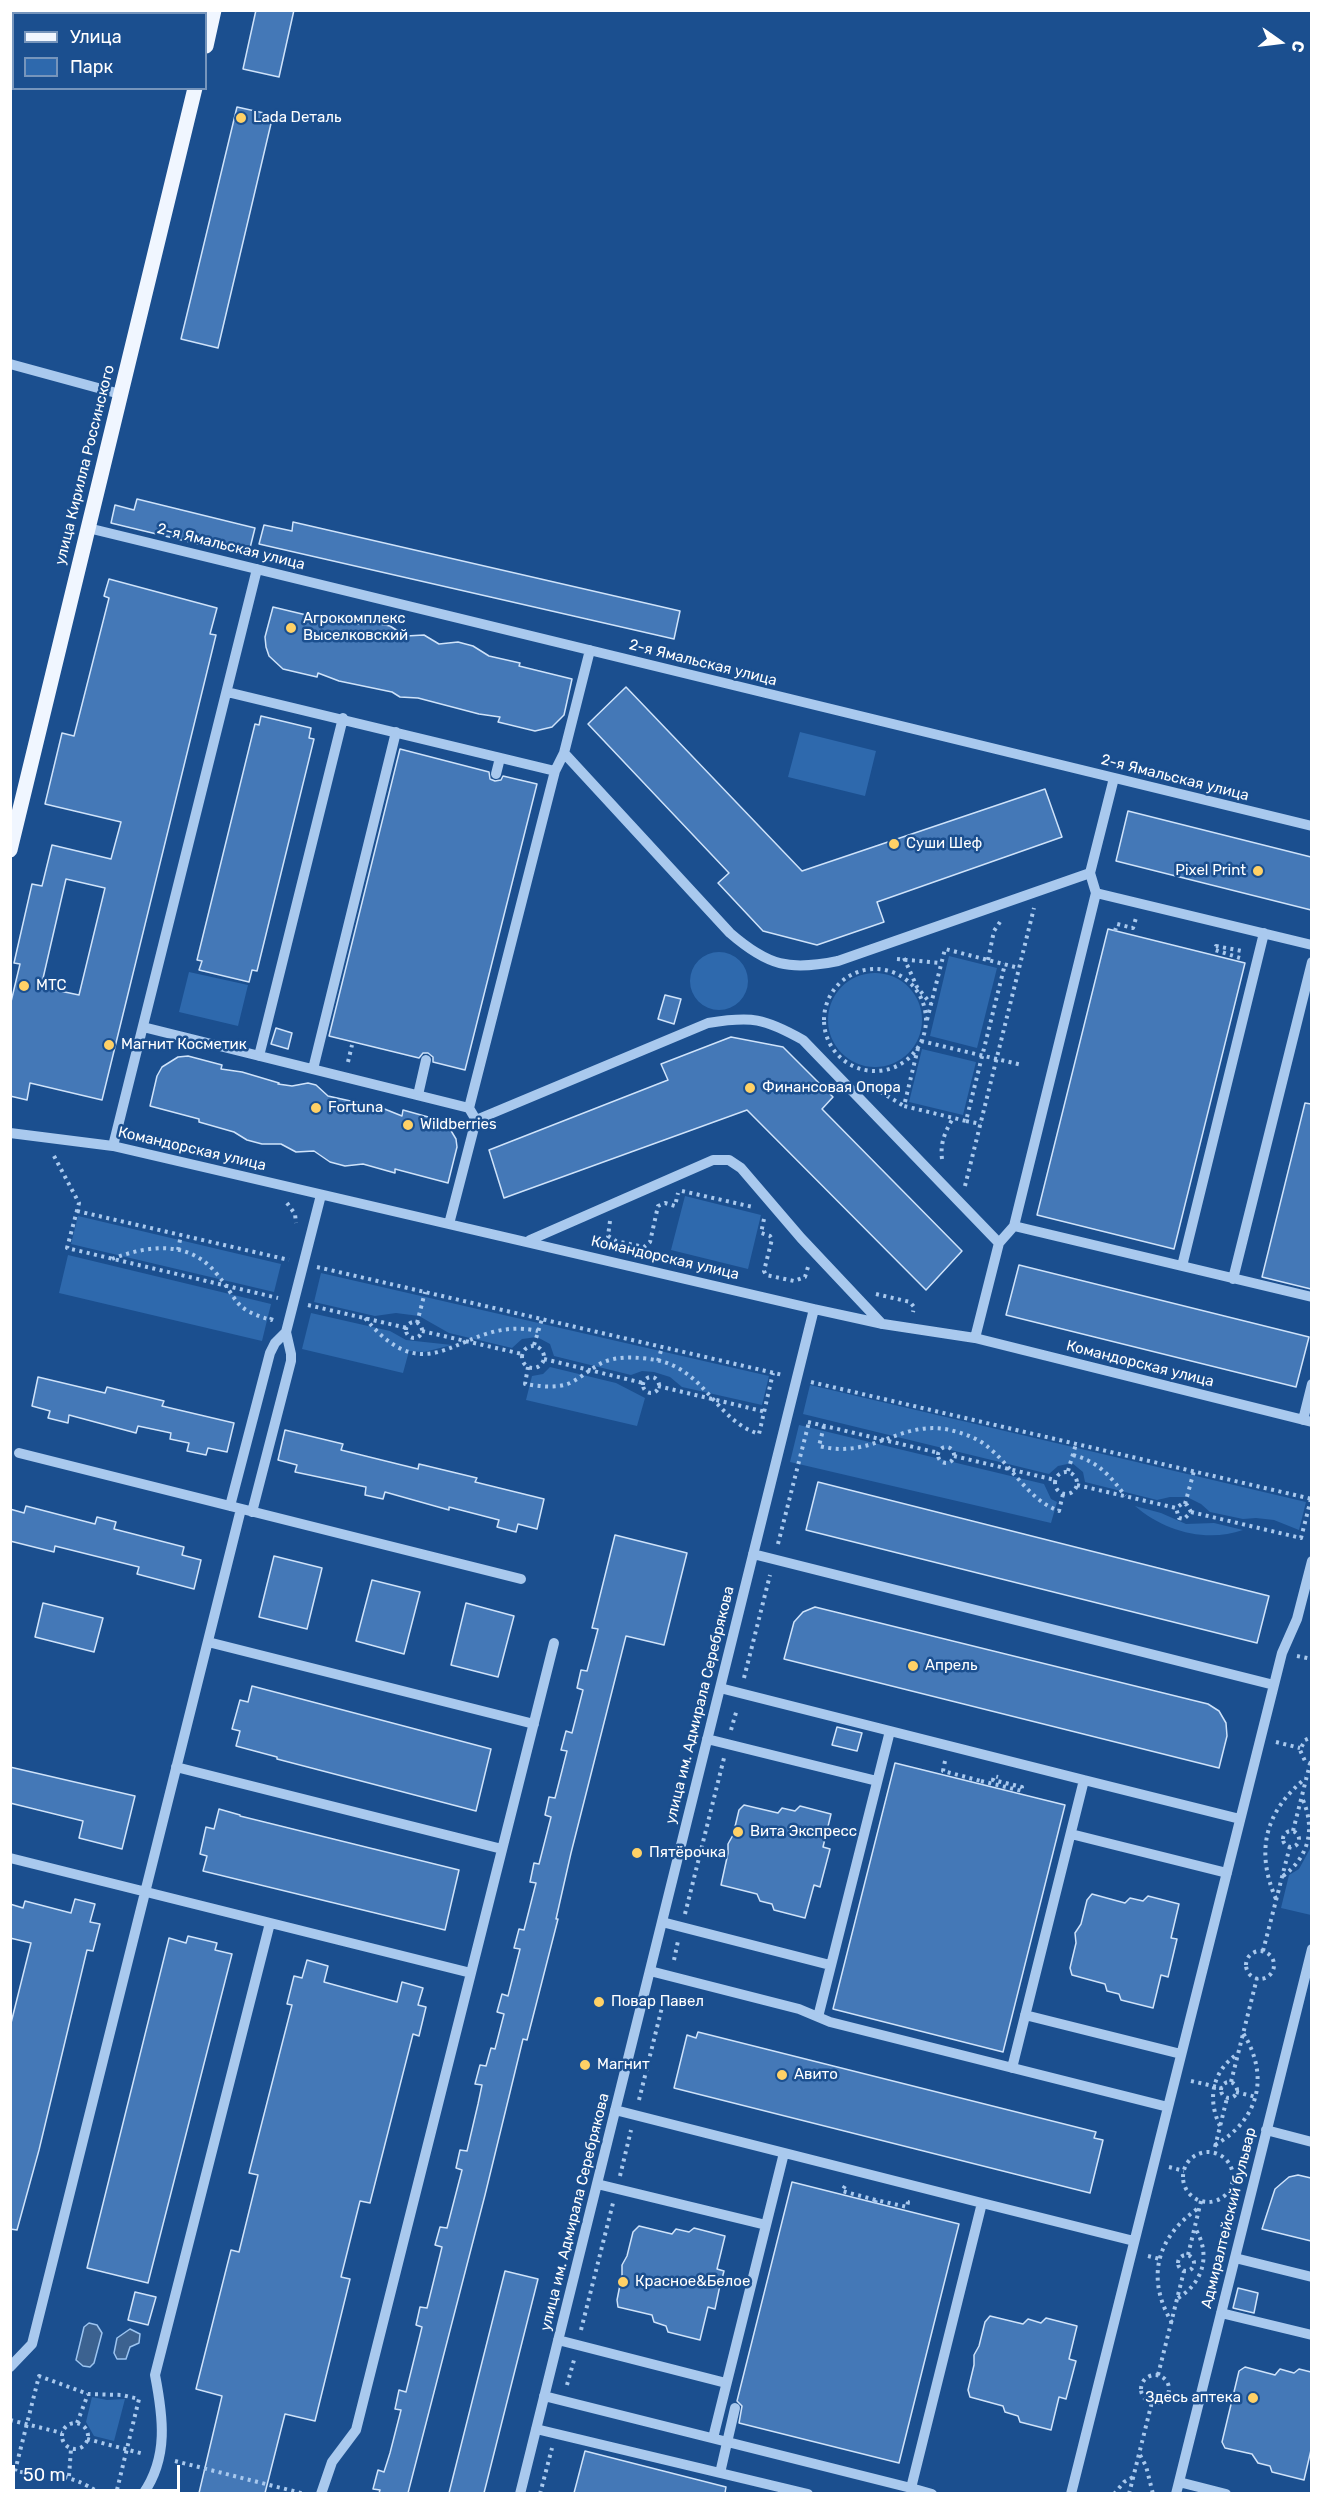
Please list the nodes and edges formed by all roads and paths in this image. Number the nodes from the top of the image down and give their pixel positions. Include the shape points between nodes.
1 (214, 10) edge
2 (207, 42) edge
3 (195, 90) edge
4 (10, 364) edge
5 (120, 394) junction
6 (88, 528) junction
7 (257, 569) junction
8 (590, 650) junction
9 (227, 692) junction
10 (343, 718) junction
11 (396, 732) junction
12 (564, 753) junction
13 (500, 758) junction
14 (555, 771) junction
15 (496, 774) dead end
16 (1114, 778) junction
17 (1311, 826) edge
18 (10, 850) edge
19 (1090, 873) junction
20 (1038, 892) junction
21 (1096, 893) junction
22 (1004, 915) dead end
23 (1133, 928) dead end
24 (1115, 931) dead end
25 (1264, 933) junction
26 (1217, 940) dead end
27 (898, 941) junction
28 (1311, 945) edge
29 (988, 960) junction
30 (1239, 962) dead end
31 (1311, 962) edge
32 (1005, 964) junction
33 (1019, 968) junction
34 (916, 988) junction
35 (931, 1004) junction
36 (143, 1027) junction
37 (924, 1032) junction
38 (920, 1043) junction
39 (982, 1055) junction
40 (258, 1056) junction
41 (997, 1059) junction
42 (426, 1060) dead end
43 (1022, 1065) dead end
44 (313, 1069) junction
45 (418, 1095) junction
46 (469, 1108) junction
47 (953, 1118) junction
48 (476, 1120) junction
49 (966, 1121) junction
50 (981, 1124) junction
51 (10, 1133) edge
52 (113, 1146) junction
53 (48, 1154) dead end
54 (54, 1156) junction
55 (64, 1158) dead end
56 (942, 1169) dead end
57 (321, 1195) junction
58 (281, 1201) dead end
59 (755, 1201) dead end
60 (961, 1204) junction
61 (77, 1211) junction
62 (612, 1218) dead end
63 (774, 1221) dead end
64 (449, 1224) junction
65 (1014, 1226) junction
66 (293, 1233) dead end
67 (181, 1235) junction
68 (530, 1241) junction
69 (999, 1243) junction
70 (178, 1250) junction
71 (289, 1251) dead end
72 (112, 1259) junction
73 (286, 1260) junction
74 (809, 1263) dead end
75 (304, 1264) junction
76 (1182, 1266) junction
77 (284, 1269) dead end
78 (1233, 1279) junction
79 (224, 1286) junction
80 (279, 1288) dead end
81 (870, 1291) dead end
82 (425, 1292) junction
83 (1311, 1297) edge
84 (278, 1298) junction
85 (306, 1305) dead end
86 (814, 1309) junction
87 (365, 1318) junction
88 (542, 1319) junction
89 (417, 1323) junction
90 (883, 1324) junction
91 (406, 1328) junction
92 (910, 1328) junction
93 (422, 1331) junction
94 (538, 1331) junction
95 (286, 1332) junction
96 (975, 1338) junction
97 (466, 1341) junction
98 (534, 1345) junction
99 (662, 1347) junction
100 (522, 1354) junction
101 (544, 1359) junction
102 (658, 1361) junction
103 (528, 1367) junction
104 (590, 1370) junction
105 (773, 1373) junction
106 (796, 1378) junction
107 (643, 1383) junction
108 (1311, 1384) edge
109 (1307, 1421) edge
110 (809, 1422) dead end
111 (824, 1426) dead end
112 (1076, 1444) junction
113 (19, 1454) dead end
114 (1073, 1455) junction
115 (954, 1456) junction
116 (1008, 1469) junction
117 (1068, 1471) junction
118 (1194, 1471) junction
119 (1055, 1480) junction
120 (1077, 1485) junction
121 (1063, 1494) junction
122 (1125, 1496) junction
123 (1311, 1498) edge
124 (1185, 1504) junction
125 (241, 1509) junction
126 (1176, 1509) junction
127 (1191, 1512) junction
128 (753, 1554) junction
129 (774, 1559) junction
130 (1311, 1561) edge
131 (521, 1579) dead end
132 (208, 1642) junction
133 (554, 1643) dead end
134 (1296, 1656) dead end
135 (1311, 1659) edge
136 (1274, 1685) junction
137 (720, 1688) junction
138 (741, 1694) junction
139 (534, 1724) junction
140 (890, 1731) junction
141 (1311, 1737) edge
142 (707, 1739) junction
143 (1275, 1742) dead end
144 (728, 1744) junction
145 (1300, 1748) junction
146 (1311, 1764) edge
147 (177, 1767) junction
148 (942, 1771) dead end
149 (1306, 1778) junction
150 (1084, 1780) junction
151 (877, 1781) junction
152 (1016, 1781) dead end
153 (1302, 1798) junction
154 (1240, 1819) junction
155 (1293, 1831) junction
156 (1260, 1832) dead end
157 (1267, 1833) junction
158 (1071, 1834) junction
159 (1299, 1840) junction
160 (1308, 1843) junction
161 (1290, 1846) junction
162 (502, 1849) junction
163 (10, 1858) edge
164 (1227, 1873) junction
165 (1282, 1877) junction
166 (145, 1892) junction
167 (1276, 1899) junction
168 (662, 1922) junction
169 (270, 1923) junction
170 (682, 1928) junction
171 (1311, 1949) edge
172 (1263, 1951) junction
173 (831, 1965) junction
174 (650, 1971) junction
175 (471, 1973) junction
176 (670, 1976) junction
177 (1257, 1978) junction
178 (1025, 2015) junction
179 (818, 2017) junction
180 (1243, 2033) junction
181 (1181, 2054) junction
182 (1238, 2054) junction
183 (1012, 2068) junction
184 (1191, 2081) dead end
185 (1231, 2082) junction
186 (1214, 2086) junction
187 (1222, 2088) junction
188 (1236, 2092) junction
189 (1256, 2097) junction
190 (1227, 2098) junction
191 (1168, 2107) junction
192 (615, 2110) junction
193 (635, 2115) junction
194 (1220, 2126) junction
195 (1266, 2130) junction
196 (1311, 2142) edge
197 (1215, 2145) junction
198 (784, 2153) junction
199 (1214, 2153) junction
200 (597, 2184) junction
201 (616, 2189) junction
202 (861, 2190) dead end
203 (892, 2198) dead end
204 (1202, 2201) junction
205 (982, 2203) junction
206 (1200, 2207) junction
207 (766, 2225) junction
208 (1195, 2228) junction
209 (1134, 2241) junction
210 (1188, 2255) junction
211 (1148, 2256) dead end
212 (1234, 2258) junction
213 (1160, 2259) junction
214 (1194, 2265) junction
215 (1203, 2267) junction
216 (1184, 2271) junction
217 (1311, 2277) edge
218 (1178, 2298) junction
219 (1221, 2313) junction
220 (1172, 2323) junction
221 (1311, 2335) edge
222 (558, 2340) junction
223 (577, 2345) junction
224 (10, 2367) edge
225 (1158, 2375) junction
226 (726, 2383) junction
227 (88, 2394) junction
228 (544, 2396) junction
229 (564, 2401) junction
230 (1152, 2402) junction
231 (735, 2408) dead end
232 (10, 2420) edge
233 (78, 2423) junction
234 (27, 2424) junction
235 (536, 2429) junction
236 (62, 2433) junction
237 (555, 2434) junction
238 (712, 2438) junction
239 (87, 2439) junction
240 (727, 2442) junction
241 (72, 2449) junction
242 (127, 2449) junction
243 (1139, 2454) junction
244 (159, 2457) junction
245 (720, 2472) junction
246 (69, 2476) junction
247 (1133, 2477) junction
248 (1179, 2482) junction
249 (911, 2488) junction
250 (101, 2493) edge
251 (116, 2493) edge
252 (143, 2493) edge
253 (305, 2493) edge
254 (321, 2493) edge
255 (520, 2493) edge
256 (540, 2493) edge
257 (808, 2493) edge
258 (932, 2493) edge
259 (1071, 2493) edge
260 (1114, 2493) edge
261 (1129, 2493) edge
262 (1153, 2493) edge
263 (1176, 2493) edge
264 (1226, 2493) edge

1 - 2 main road
3 - 5 main road, улица Кирилла Россинского
4 - 5 street
5 - 6 main road, улица Кирилла Россинского
6 - 7 street, 2-я Ямальская улица
6 - 18 main road, улица Кирилла Россинского
7 - 8 street, 2-я Ямальская улица
7 - 9 street
8 - 12 street
8 - 16 street, 2-я Ямальская улица
9 - 10 street
9 - 36 street
10 - 11 street
10 - 40 street
11 - 13 street
11 - 44 street
12 - 14 street
12 - 27 street via 753,953 780,964 812,966 838,962
13 - 14 street
13 - 15 street
14 - 46 street
16 - 17 street, 2-я Ямальская улица
16 - 19 street
19 - 20 street
19 - 21 street
20 - 27 street
20 - 33 path
21 - 25 street
21 - 65 street
22 - 29 path via 994,931
23 - 24 path via 1117,924
25 - 28 street
25 - 76 street
26 - 30 path via 1243,947 1242,952 1216,946 1215,950 1241,957
27 - 34 path
29 - 32 path
29 - 35 path via 945,949
31 - 78 street
32 - 33 path
32 - 39 path
33 - 41 path
34 - 35 path
34 - 37 path via 924,1006
34 - 38 path via 887,970 861,971 838,985 830,996 824,1021 831,1047 863,1070 889,1069 906,1059
35 - 37 path
36 - 40 street
36 - 52 street
37 - 38 path
38 - 39 path
38 - 47 path via 904,1106
39 - 41 path
39 - 49 path
40 - 44 street
41 - 43 path
41 - 50 path
42 - 45 street
44 - 45 street
45 - 46 street
46 - 48 street
47 - 49 path
47 - 56 path via 941,1149
48 - 60 street via 708,1023 741,1018 774,1024 803,1040
48 - 64 street
49 - 50 path
50 - 60 path
51 - 52 street, Командорская улица
52 - 57 street, Командорская улица
53 - 54 path
54 - 55 path
54 - 61 path via 79,1203
57 - 64 street, Командорская улица
57 - 75 street
58 - 66 path via 290,1204 295,1214
59 - 62 path via 763,1209 678,1189 675,1206 658,1206 650,1242 644,1247 608,1236
60 - 69 street
61 - 67 path
61 - 72 path via 67,1248
63 - 74 path via 766,1213 761,1233 772,1239 766,1275 794,1281 805,1276
64 - 68 street, Командорская улица
65 - 69 street
65 - 76 street
67 - 70 path
67 - 73 path
68 - 86 street, Командорская улица
68 - 90 street via 713,1160 729,1160 741,1168 801,1239
69 - 96 street
70 - 72 path via 146,1248
70 - 79 path via 205,1263
71 - 73 path
72 - 79 path
73 - 75 path
73 - 77 path
75 - 82 path
75 - 95 street
76 - 78 street
78 - 83 street
79 - 84 path
79 - 84 path via 249,1314 271,1320
80 - 84 path
81 - 92 path via 910,1302 915,1307
82 - 88 path
82 - 89 path
85 - 87 path
86 - 90 street, Командорская улица
86 - 106 street, улица им. Адмирала Серебрякова
87 - 91 path
87 - 97 path via 382,1337 411,1354 437,1353
88 - 94 path
88 - 99 path
89 - 91 path
89 - 93 path
90 - 92 street, Командорская улица
91 - 93 path via 406,1333 415,1338
92 - 96 street, Командорская улица
93 - 97 path
94 - 97 path via 510,1327
94 - 98 path
95 - 125 street via 270,1353
95 - 125 street via 291,1361
96 - 109 street, Командорская улица
97 - 100 path
98 - 100 path
98 - 101 path via 544,1353
99 - 102 path
99 - 105 path
100 - 103 path
101 - 103 path via 538,1367
101 - 104 path
102 - 104 path via 614,1359
102 - 105 path via 683,1370 706,1389 732,1421 759,1434
103 - 104 path via 525,1384 540,1387 569,1383
104 - 107 path
105 - 106 path
106 - 112 path
106 - 128 street, улица им. Адмирала Серебрякова
107 - 107 path via 646,1392 656,1391 658,1386 653,1378
108 - 109 street
110 - 129 path
111 - 116 path via 819,1446 843,1451 870,1446 911,1430 952,1430 988,1447
112 - 114 path
112 - 118 path
113 - 125 street
114 - 117 path
114 - 122 path via 1101,1468
115 - 115 path via 946,1447 939,1453 942,1462
115 - 116 path
116 - 119 path
116 - 121 path via 1049,1508 1059,1511
117 - 119 path
117 - 120 path via 1077,1479
118 - 123 path
118 - 124 path
119 - 121 path
120 - 121 path via 1072,1492
120 - 122 path
122 - 126 path
123 - 127 path via 1301,1538
124 - 126 path
124 - 127 path
125 - 131 street
125 - 132 street
126 - 127 path via 1176,1514 1184,1519
128 - 129 street
128 - 137 street, улица им. Адмирала Серебрякова
129 - 136 street
129 - 138 path
130 - 136 street via 1297,1619
132 - 139 street
132 - 147 street
133 - 139 street
134 - 135 path
136 - 154 street
137 - 138 street
137 - 142 street, улица им. Адмирала Серебрякова
138 - 140 street
138 - 144 path
139 - 162 street
140 - 150 street
140 - 151 street
141 - 145 path
142 - 144 street
142 - 168 street, улица им. Адмирала Серебрякова
143 - 145 path
144 - 151 street
144 - 170 path
145 - 146 path via 1301,1756
146 - 149 path
147 - 162 street
147 - 166 street
148 - 152 path via 1022,1791 1022,1787 993,1780 994,1776
149 - 153 path
149 - 157 path via 1281,1802
150 - 154 street
150 - 158 street
151 - 173 street
153 - 155 path
153 - 160 path via 1309,1820
154 - 164 street
155 - 159 path via 1298,1833
155 - 161 path via 1288,1831 1283,1839
156 - 157 path
157 - 167 path via 1266,1867
158 - 164 street
158 - 178 street
159 - 160 path
159 - 161 path
160 - 165 path via 1299,1863
161 - 165 path
162 - 175 street
163 - 166 street
164 - 181 street
165 - 167 path
166 - 169 street
166 - 224 street via 32,2344
167 - 172 path
168 - 170 street
168 - 174 street, улица им. Адмирала Серебрякова
169 - 175 street
169 - 244 street via 155,2375 164,2419
170 - 173 street
170 - 176 path
171 - 195 street, Адмиралтейский бульвар
172 - 177 path via 1248,1958 1248,1971
172 - 177 path via 1274,1965 1269,1976
173 - 179 street
174 - 176 street
174 - 192 street, улица им. Адмирала Серебрякова
175 - 254 street via 356,2430 332,2462
176 - 179 street via 799,2008
176 - 193 path
177 - 180 path
178 - 181 street
178 - 183 street
179 - 183 street
180 - 182 path
180 - 189 path via 1255,2057
181 - 191 street
182 - 185 path
182 - 186 path via 1222,2067
183 - 191 street
184 - 186 path
185 - 187 path
185 - 188 path
186 - 187 path
186 - 194 path via 1213,2107
187 - 190 path
188 - 189 path
188 - 190 path
189 - 197 path via 1245,2120 1227,2139
190 - 194 path
191 - 209 street
192 - 193 street
192 - 200 street, улица им. Адмирала Серебрякова
193 - 198 street
193 - 201 path
194 - 197 path
195 - 196 street
195 - 212 street, Адмиралтейский бульвар
197 - 199 path
198 - 205 street
198 - 207 street
199 - 204 path via 1228,2162 1232,2179 1226,2194 1210,2202
199 - 204 path via 1197,2154 1185,2167 1187,2192
200 - 201 street
200 - 222 street, улица им. Адмирала Серебрякова
201 - 207 street
201 - 223 path
202 - 203 path via 844,2186 842,2191 907,2207 908,2202
204 - 206 path
205 - 209 street
205 - 249 street
206 - 208 path
206 - 213 path via 1176,2226
207 - 226 street
208 - 210 path
208 - 215 path via 1204,2247
209 - 259 street
210 - 214 path
210 - 216 path via 1179,2259
211 - 213 path
212 - 217 street
212 - 219 street, Адмиралтейский бульвар
213 - 220 path via 1159,2296
214 - 215 path
214 - 216 path
215 - 218 path via 1194,2286
216 - 218 path
218 - 220 path
219 - 221 street
219 - 248 street, Адмиралтейский бульвар
220 - 225 path
222 - 223 street
222 - 228 street, улица им. Адмирала Серебрякова
223 - 226 street
223 - 229 path
225 - 230 path via 1147,2378 1141,2388
225 - 230 path via 1169,2389 1164,2400
226 - 238 street
227 - 233 path
227 - 234 path via 39,2376
227 - 242 path via 140,2399
228 - 229 street
228 - 235 street, улица им. Адмирала Серебрякова
229 - 238 street
230 - 243 path
231 - 240 street
232 - 234 path
233 - 236 path via 70,2423
233 - 239 path
234 - 236 path
234 - 246 path via 15,2471
235 - 237 street
235 - 255 street, улица им. Адмирала Серебрякова
236 - 241 path via 66,2446
237 - 245 street
237 - 256 path
238 - 240 street
239 - 241 path via 78,2449
239 - 242 path
240 - 245 street
240 - 249 street
241 - 246 path
242 - 244 path
242 - 251 path
243 - 247 path
243 - 262 path
244 - 252 street
244 - 253 path
245 - 257 street
246 - 250 path
247 - 260 path
247 - 261 path
248 - 263 street, Адмиралтейский бульвар
248 - 264 street
249 - 258 street

